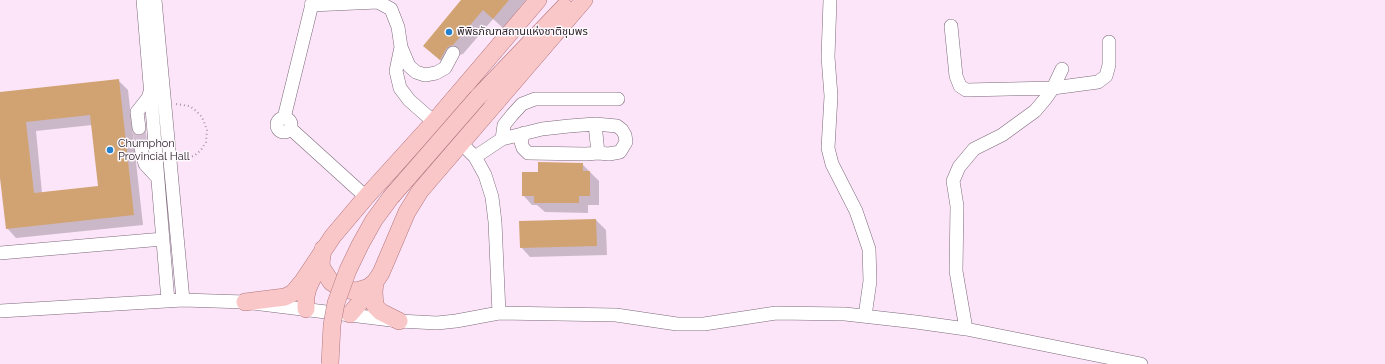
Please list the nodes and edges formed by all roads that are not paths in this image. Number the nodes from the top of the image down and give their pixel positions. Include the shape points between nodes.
1 (143, 0) edge
2 (155, 0) edge
3 (538, 0) edge
4 (551, 0) edge
5 (571, 0) edge
6 (584, 0) edge
7 (830, 0) edge
8 (312, 3) edge
9 (951, 26) dead end
10 (1109, 42) dead end
11 (401, 47) junction
12 (453, 53) dead end
13 (1062, 69) dead end
14 (1053, 88) junction
15 (164, 91) junction
16 (150, 92) junction
17 (478, 97) junction
18 (618, 99) dead end
19 (434, 122) junction
20 (595, 124) junction
21 (139, 128) tunnel mouth
22 (524, 134) junction
23 (502, 139) junction
24 (462, 144) junction
25 (140, 148) tunnel mouth
26 (598, 153) junction
27 (475, 157) junction
28 (157, 177) junction
29 (366, 197) junction
30 (162, 239) junction
31 (0, 253) edge
32 (322, 256) junction
33 (372, 284) junction
34 (183, 300) junction
35 (168, 301) junction
36 (245, 302) junction
37 (306, 309) junction
38 (0, 311) edge
39 (499, 313) junction
40 (350, 314) junction
41 (865, 316) junction
42 (399, 321) junction
43 (966, 329) junction
44 (330, 364) edge
45 (1141, 364) edge

1 - 16 street
2 - 15 street
3 - 19 main road
4 - 17 main road
5 - 17 main road
6 - 24 main road
7 - 41 street via 828,57 831,96 828,148 832,164 856,211 869,249 870,281
8 - 11 street via 378,2 392,9
8 - 29 street via 287,123
9 - 14 street via 956,76 960,86 966,90
10 - 14 street via 1109,65 1106,76 1098,82
11 - 12 street via 409,66 425,75 445,68
11 - 19 street via 396,71 400,88 409,100
13 - 14 street
14 - 43 street via 1035,111 1002,134 974,149 959,167 953,181 957,206 956,271
15 - 16 street
15 - 34 street
16 - 21 street via 137,112
16 - 28 street
17 - 44 main road, bridge via 391,197 360,245 336,303
18 - 23 street via 535,99 522,104 512,115 504,125
19 - 29 main road
20 - 22 street via 542,129
20 - 26 street
20 - 26 street via 616,126 622,130 626,142 620,152
22 - 23 street
22 - 26 street via 521,142 528,153
23 - 27 street
24 - 27 street
24 - 33 main road via 420,191 407,212 381,273
25 - 28 street via 144,164
27 - 39 street via 485,175 492,197
28 - 30 street
29 - 32 main road
30 - 31 street
30 - 35 street
32 - 33 main road via 325,274 340,288 356,291
32 - 36 main road via 293,293
32 - 37 main road via 308,288
33 - 40 main road
33 - 42 main road via 375,306
34 - 35 street
34 - 36 street
35 - 38 street
36 - 37 street
37 - 40 street
39 - 41 street via 616,315 677,324 704,324 757,315 798,312
39 - 42 street via 437,324
40 - 42 street
41 - 43 street
43 - 45 street

